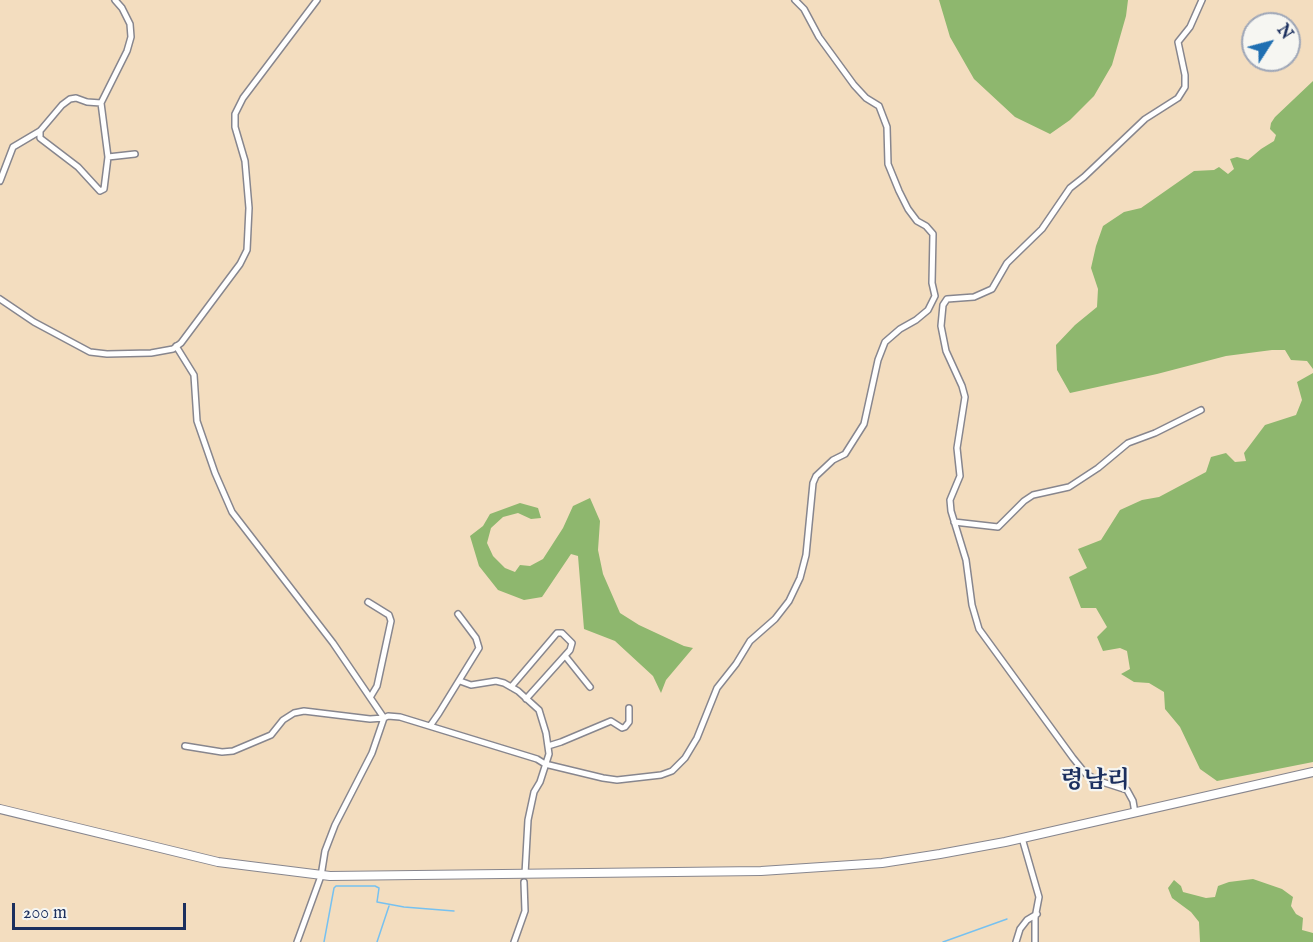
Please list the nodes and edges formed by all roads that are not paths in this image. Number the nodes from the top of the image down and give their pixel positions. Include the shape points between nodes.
1 (115, 0) edge
2 (317, 0) edge
3 (795, 0) edge
4 (1202, 0) edge
5 (101, 103) junction
6 (40, 132) junction
7 (135, 154) dead end
8 (108, 157) junction
9 (0, 182) edge
10 (0, 298) edge
11 (176, 346) junction
12 (1201, 410) dead end
13 (954, 522) junction
14 (368, 602) dead end
15 (458, 614) dead end
16 (566, 657) junction
17 (460, 681) junction
18 (511, 687) junction
19 (590, 687) dead end
20 (371, 696) junction
21 (526, 699) junction
22 (629, 708) dead end
23 (384, 718) junction
24 (430, 726) junction
25 (184, 746) dead end
26 (548, 746) junction
27 (545, 764) junction
28 (1313, 772) edge
29 (0, 809) edge
30 (1135, 813) junction
31 (1022, 838) junction
32 (321, 876) junction
33 (525, 878) junction
34 (1037, 914) junction
35 (297, 942) edge
36 (514, 942) edge
37 (1016, 942) edge
38 (1035, 942) edge

1 - 5 street via 130,24 131,37
2 - 11 street via 235,114 245,161 247,250
3 - 27 street via 854,85 879,106 887,127 888,164 899,191 917,221 933,234 935,296 928,310 885,342 864,424 845,454 822,469 813,483 806,555 789,601 750,641 717,688 697,738 680,764 661,775 617,780
4 - 13 street via 1178,42 1185,75 1185,87 1178,98 1145,119 1070,188 1042,230 1007,262 992,288 974,297 951,297 943,305 941,326 946,351 965,397 957,448 960,476 950,500
5 - 6 street via 70,99
5 - 8 street
6 - 8 street via 47,145 78,167 100,191 104,189
6 - 9 street via 13,147
7 - 8 street
10 - 11 street via 34,322 90,352 151,353
11 - 20 street via 194,375 197,421 232,512
12 - 13 street via 1128,443 1070,487 1033,495 998,527
13 - 30 street via 966,560 979,629 1086,774 1127,790
14 - 20 street via 389,615 391,621 377,686
15 - 17 street via 479,648
16 - 18 street via 572,643 557,633
16 - 19 street
16 - 21 street
17 - 18 street via 482,685 496,681
17 - 24 street
18 - 21 street
20 - 23 street
21 - 26 street via 539,710
22 - 26 street via 625,727 611,721
23 - 24 street via 400,717
23 - 25 street via 304,711 283,720 271,735 233,752
23 - 32 street via 372,753 335,825
24 - 27 street
26 - 27 street
27 - 33 street via 528,820
28 - 30 main road
29 - 32 main road via 218,862
30 - 31 main road
31 - 33 main road via 940,854 834,867
31 - 34 street via 1039,897
32 - 33 main road
32 - 35 street
33 - 36 street via 525,911
34 - 37 street via 1020,929
34 - 38 street

